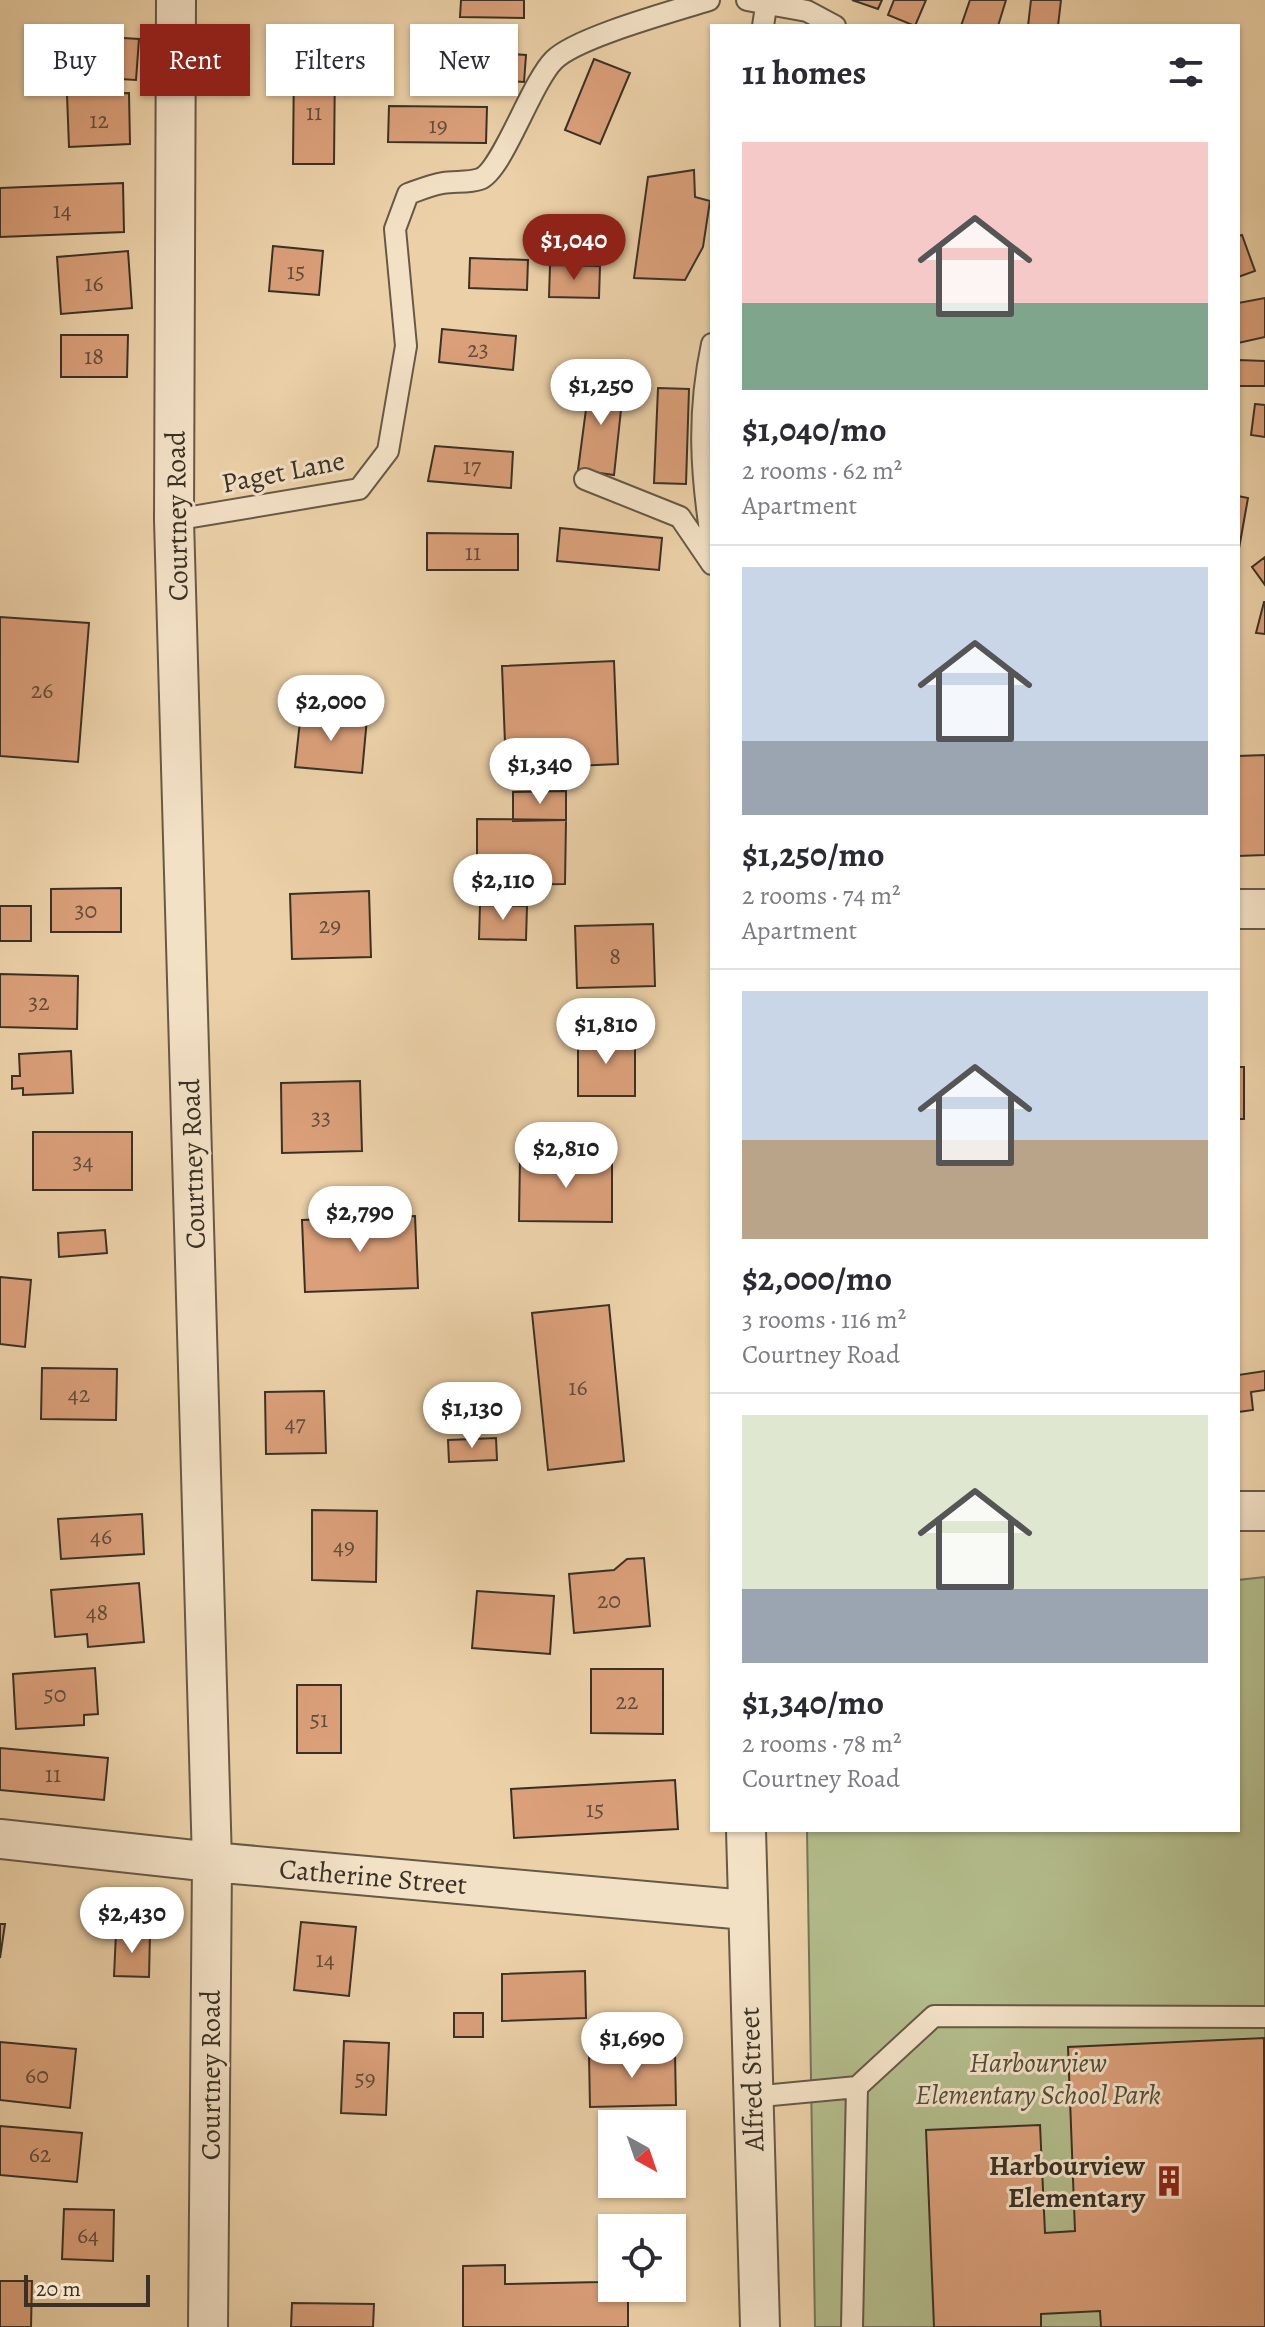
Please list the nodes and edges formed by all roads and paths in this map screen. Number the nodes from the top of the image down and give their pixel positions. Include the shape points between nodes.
1 (176, 0) edge
2 (709, 0) edge
3 (760, 1) edge
4 (763, 24) edge
5 (831, 24) edge
6 (710, 354) edge
7 (585, 479) dead end
8 (174, 520) junction
9 (710, 531) edge
10 (710, 561) edge
11 (1240, 909) edge
12 (1265, 909) edge
13 (1240, 1511) edge
14 (1265, 1511) edge
15 (746, 1832) edge
16 (0, 1839) edge
17 (212, 1862) junction
18 (746, 1910) junction
19 (1265, 2017) edge
20 (857, 2087) junction
21 (752, 2097) junction
22 (208, 2327) edge
23 (760, 2327) edge
24 (852, 2327) edge

1 - 8 street, Courtney Road
2 - 8 lane, Paget Lane via 611,32 555,59 522,109 498,161 479,180 440,183 408,194 395,229 406,346 388,451 359,489
3 - 4 lane
3 - 5 lane via 807,11
6 - 9 lane via 702,394 702,480
7 - 10 lane via 680,517
8 - 17 street, Courtney Road
11 - 12 street
13 - 14 street
15 - 18 street, Alfred Street
16 - 17 street, Catherine Street
17 - 18 street, Catherine Street
17 - 22 street, Courtney Road
18 - 21 street, Alfred Street
19 - 20 lane via 934,2016
20 - 21 lane
20 - 24 lane
21 - 23 street, Alfred Street

